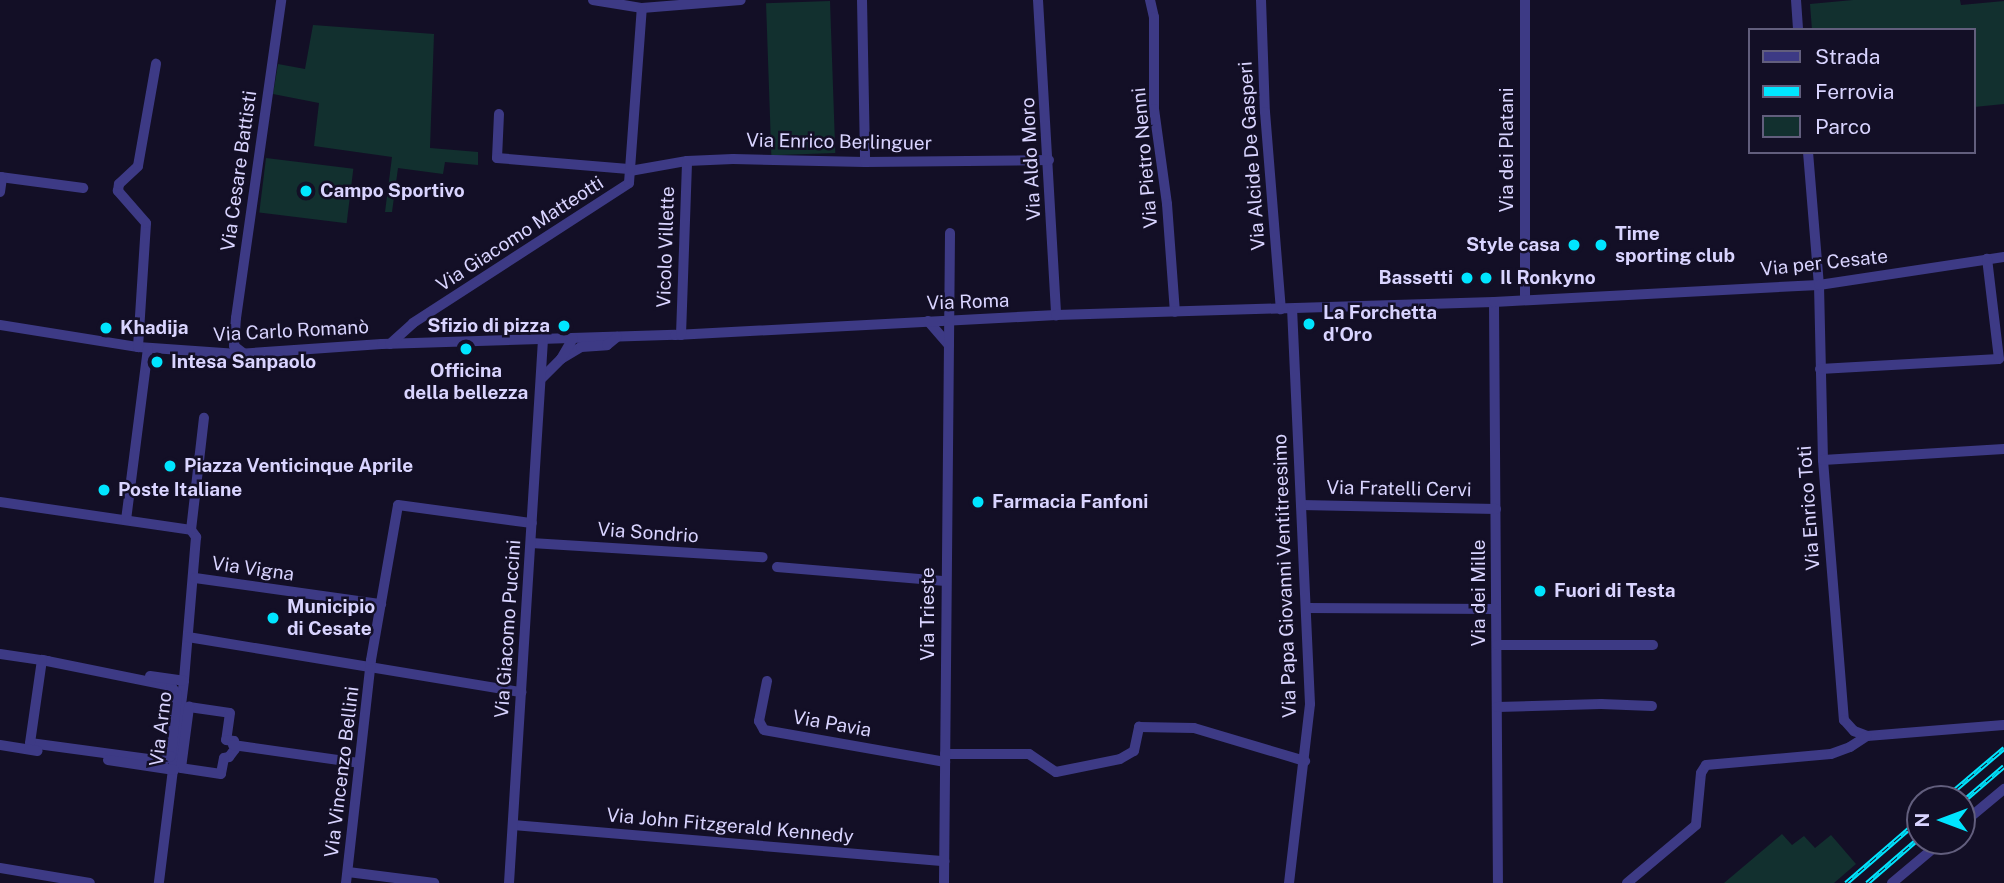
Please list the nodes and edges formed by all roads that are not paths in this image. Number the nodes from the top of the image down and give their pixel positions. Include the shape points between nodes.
1 (281, 0) edge
2 (593, 0) edge
3 (741, 0) edge
4 (862, 0) edge
5 (1038, 0) edge
6 (1150, 0) edge
7 (1261, 0) edge
8 (1525, 0) edge
9 (1796, 0) edge
10 (642, 8) junction
11 (1798, 28) edge
12 (156, 64) dead end
13 (499, 114) dead end
14 (1808, 154) edge
15 (1049, 160) junction
16 (687, 161) junction
17 (864, 162) junction
18 (630, 170) junction
19 (1, 177) edge
20 (83, 188) dead end
21 (0, 192) edge
22 (950, 233) dead end
23 (2004, 257) edge
24 (1987, 259) junction
25 (1819, 285) junction
26 (1525, 300) junction
27 (1494, 302) junction
28 (1394, 305) joint
29 (1280, 309) junction
30 (1292, 309) junction
31 (1175, 312) junction
32 (1056, 316) junction
33 (928, 321) junction
34 (949, 321) junction
35 (0, 325) edge
36 (681, 335) junction
37 (617, 337) junction
38 (573, 338) junction
39 (543, 340) junction
40 (390, 344) junction
41 (949, 345) junction
42 (143, 347) junction
43 (238, 350) junction
44 (561, 359) junction
45 (1820, 369) junction
46 (542, 378) junction
47 (204, 418) dead end
48 (2004, 449) edge
49 (1823, 460) junction
50 (0, 502) edge
51 (1301, 505) junction
52 (1496, 509) junction
53 (126, 520) junction
54 (532, 523) junction
55 (191, 530) junction
56 (531, 543) junction
57 (763, 558) dead end
58 (777, 566) dead end
59 (195, 578) junction
60 (945, 581) junction
61 (381, 604) junction
62 (1306, 608) junction
63 (1496, 609) junction
64 (188, 637) junction
65 (1497, 645) junction
66 (1653, 645) dead end
67 (0, 654) edge
68 (42, 660) junction
69 (371, 666) junction
70 (184, 681) junction
71 (766, 681) dead end
72 (521, 692) junction
73 (1652, 706) dead end
74 (1497, 707) junction
75 (1849, 726) junction
76 (2004, 726) edge
77 (1867, 736) junction
78 (233, 745) junction
79 (0, 746) edge
80 (1840, 751) junction
81 (945, 758) junction
82 (1305, 761) junction
83 (359, 763) junction
84 (174, 769) junction
85 (2004, 789) edge
86 (1976, 812) edge
87 (513, 825) junction
88 (1925, 855) edge
89 (944, 861) junction
90 (0, 867) edge
91 (348, 872) junction
92 (90, 883) edge
93 (159, 883) edge
94 (346, 883) edge
95 (435, 883) edge
96 (509, 883) edge
97 (944, 883) edge
98 (1289, 883) edge
99 (1498, 883) edge
100 (1627, 883) edge
101 (1892, 883) edge

1 - 43 street, Via Cesare Battisti
2 - 10 street
3 - 10 street
4 - 17 street
5 - 15 street, Via Aldo Moro
6 - 31 street, Via Pietro Nenni via 1154,109
7 - 29 street, Via Alcide De Gasperi
8 - 26 street, Via dei Platani
9 - 11 street
10 - 18 street
12 - 42 street via 138,166 119,184 118,191 146,223
13 - 18 street, Via Enrico Berlinguer via 497,158
14 - 25 street, Via Enrico Toti
15 - 17 street, Via Enrico Berlinguer
15 - 32 street, Via Aldo Moro
16 - 17 street, Via Enrico Berlinguer
16 - 18 street, Via Enrico Berlinguer
16 - 36 street, Vicolo Villette
18 - 40 street, Via Giacomo Matteotti via 631,180 619,192 413,323
19 - 20 street
19 - 21 street
22 - 34 street, Via Trieste
23 - 24 street, Via per Cesate
24 - 25 street, Via per Cesate
24 - 45 street via 1999,359
25 - 26 street, Via per Cesate
25 - 45 street, Via Enrico Toti
26 - 27 street, Via per Cesate
27 - 28 street, Via per Cesate
27 - 52 street, Via dei Mille
28 - 30 street, Via Roma
29 - 30 street, Via Roma
29 - 31 street, Via Roma
30 - 51 street, Via Papa Giovanni Ventitreesimo
31 - 32 street, Via Roma
32 - 34 street, Via Roma
33 - 34 street, Via Roma
33 - 36 street, Via Roma
33 - 41 street
34 - 41 street, Via Trieste
35 - 42 street, Via Carlo Romanò
36 - 37 street, Via Roma
37 - 38 street, Via Roma
37 - 44 street via 607,345 581,347
38 - 39 street, Via Roma
38 - 44 street
39 - 40 street, Via Carlo Romanò
39 - 46 street, Via Giacomo Puccini
40 - 43 street, Via Carlo Romanò
41 - 60 street, Via Trieste
42 - 43 street, Via Carlo Romanò via 223,354
42 - 53 street
44 - 46 street
45 - 49 street, Via Enrico Toti
46 - 54 street, Via Giacomo Puccini
47 - 55 street
48 - 49 street
49 - 75 street, Via Enrico Toti via 1842,713
50 - 53 street
51 - 52 street, Via Fratelli Cervi
51 - 62 street, Via Papa Giovanni Ventitreesimo
52 - 63 street, Via dei Mille
53 - 55 street
54 - 56 street, Via Giacomo Puccini
54 - 61 street, Via Vincenzo Bellini via 398,505
55 - 59 street, Via Vigna via 196,537
56 - 57 street, Via Sondrio
56 - 72 street, Via Giacomo Puccini
58 - 60 street
59 - 61 street, Via Vigna
59 - 64 street, Via Arno
60 - 81 street, Via Trieste
61 - 69 street, Via Vincenzo Bellini
62 - 63 street
62 - 82 street, Via Papa Giovanni Ventitreesimo via 1310,704
63 - 65 street, Via dei Mille
64 - 69 street
64 - 70 street, Via Arno
65 - 66 street
65 - 74 street, Via dei Mille
67 - 68 street
68 - 68 street via 30,743 163,761 171,756 177,694 171,686
68 - 70 street
69 - 72 street
69 - 83 street, Via Vincenzo Bellini
70 - 84 street, Via Arno
71 - 81 street, Via Pavia via 759,722 764,730
72 - 87 street, Via Giacomo Puccini
73 - 74 street
74 - 99 street, Via dei Mille
75 - 77 street
75 - 80 street
76 - 77 street
77 - 80 street
78 - 78 street via 234,741 226,740 230,713 189,707 181,768 221,774 224,758 234,753
78 - 83 street
79 - 84 street
80 - 100 street via 1706,765 1701,773 1699,818
81 - 82 street, Via Pavia via 1029,754 1056,772 1120,759 1134,751 1139,727 1194,728
81 - 89 street, Via Trieste
82 - 98 street, Via Papa Giovanni Ventitreesimo
83 - 91 street, Via Vincenzo Bellini
84 - 93 street, Via Arno
85 - 86 street
87 - 89 street, Via John Fitzgerald Kennedy
87 - 96 street, Via Giacomo Puccini
88 - 101 street
89 - 97 street, Via Trieste
90 - 92 street
91 - 94 street, Via Vincenzo Bellini
91 - 95 street

